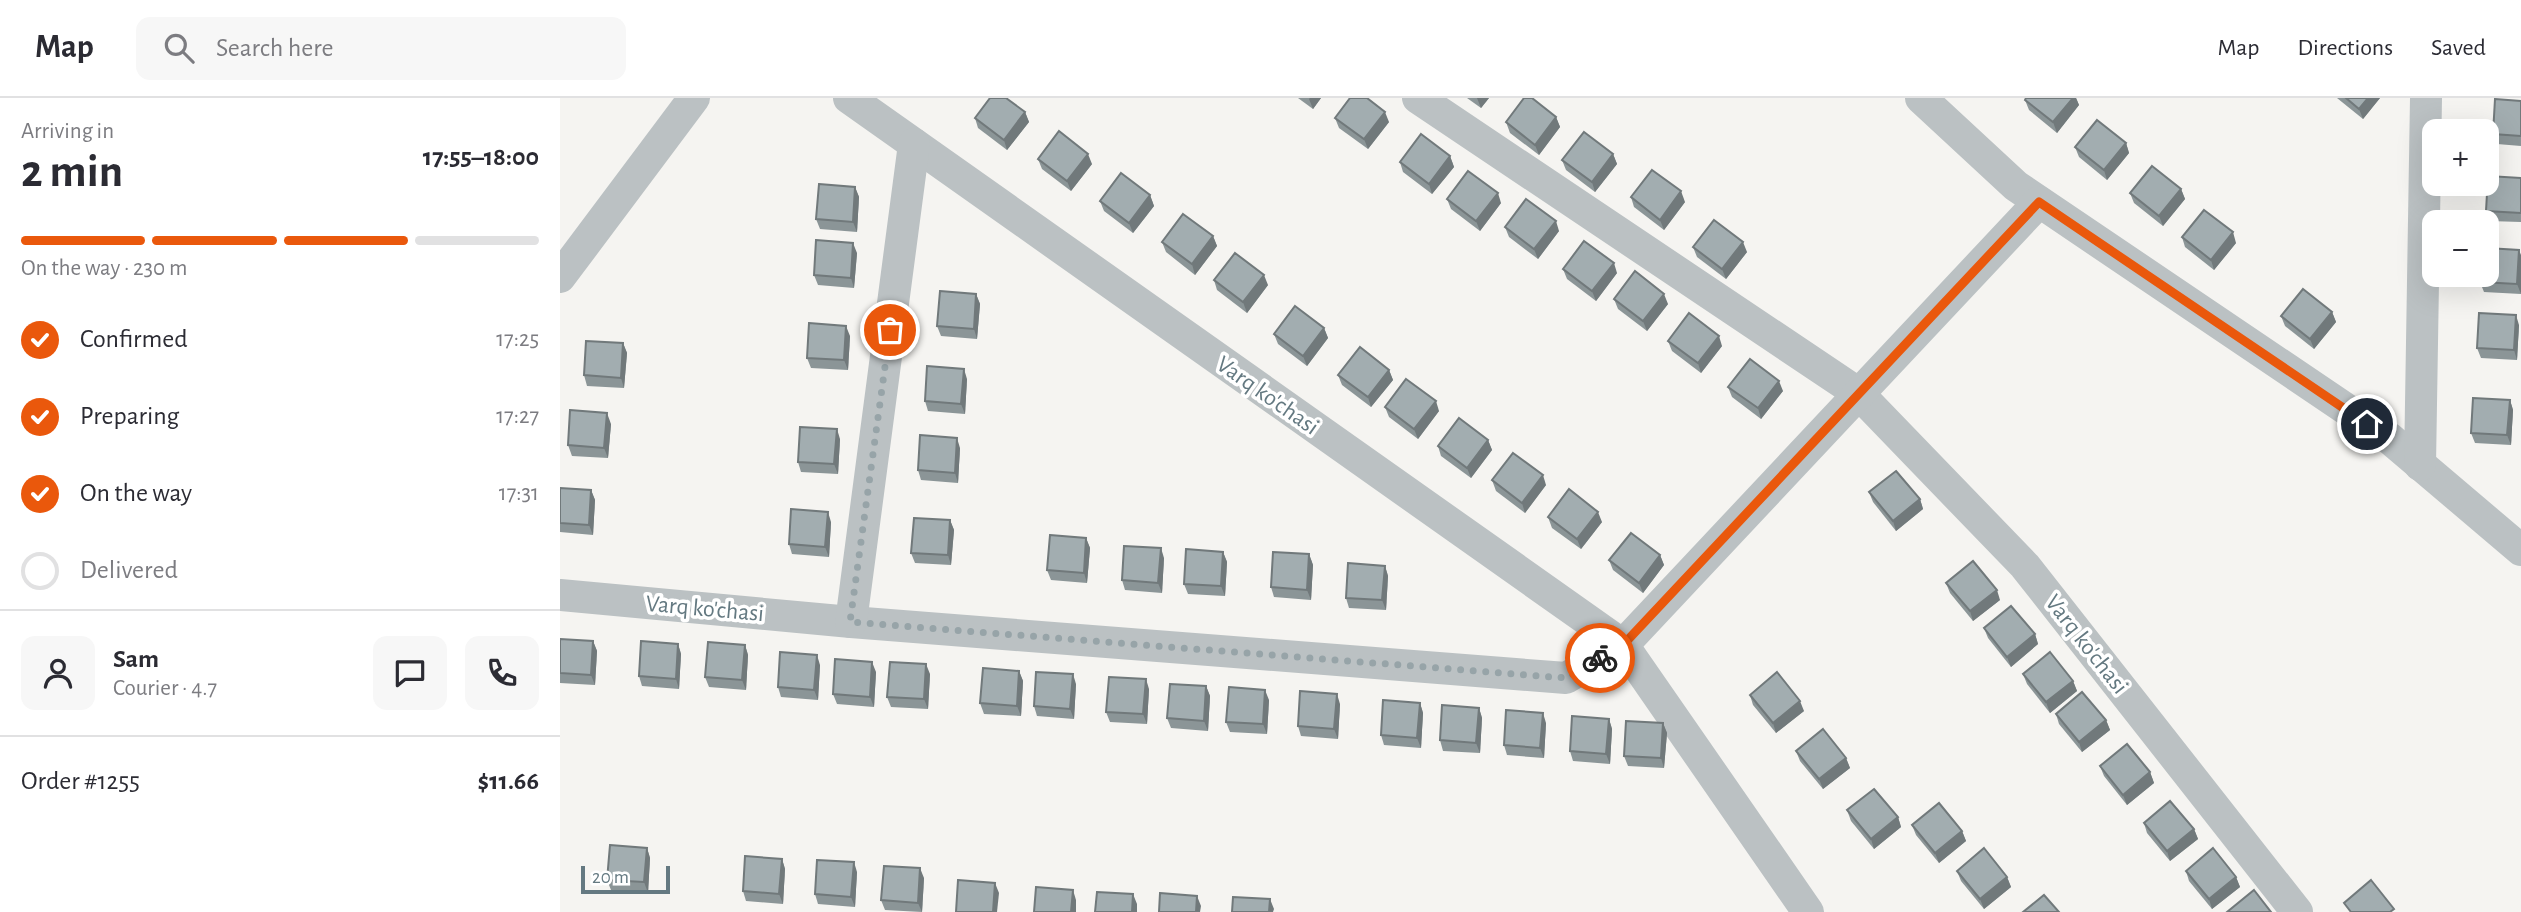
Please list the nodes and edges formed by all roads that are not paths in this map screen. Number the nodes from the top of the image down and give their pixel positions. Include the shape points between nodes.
1 (694, 98) edge
2 (849, 98) edge
3 (1418, 98) edge
4 (1921, 98) edge
5 (2426, 98) edge
6 (914, 144) junction
7 (2039, 202) junction
8 (560, 276) edge
9 (1858, 393) junction
10 (2420, 465) junction
11 (2521, 550) edge
12 (560, 595) edge
13 (850, 622) junction
14 (1623, 645) junction
15 (1808, 912) edge
16 (2297, 912) edge

1 - 8 street
2 - 6 street, Varq ko'chasi
3 - 9 street, Varq ko'chasi
4 - 7 street
5 - 10 street
6 - 13 street
6 - 14 street, Varq ko'chasi
7 - 9 street, Varq ko'chasi
7 - 10 street via 2389,438
9 - 14 street, Varq ko'chasi
9 - 16 street, Varq ko'chasi via 2025,566
10 - 11 street
12 - 13 street, Varq ko'chasi
13 - 14 street, Varq ko'chasi via 1566,678
14 - 15 street, Varq ko'chasi

